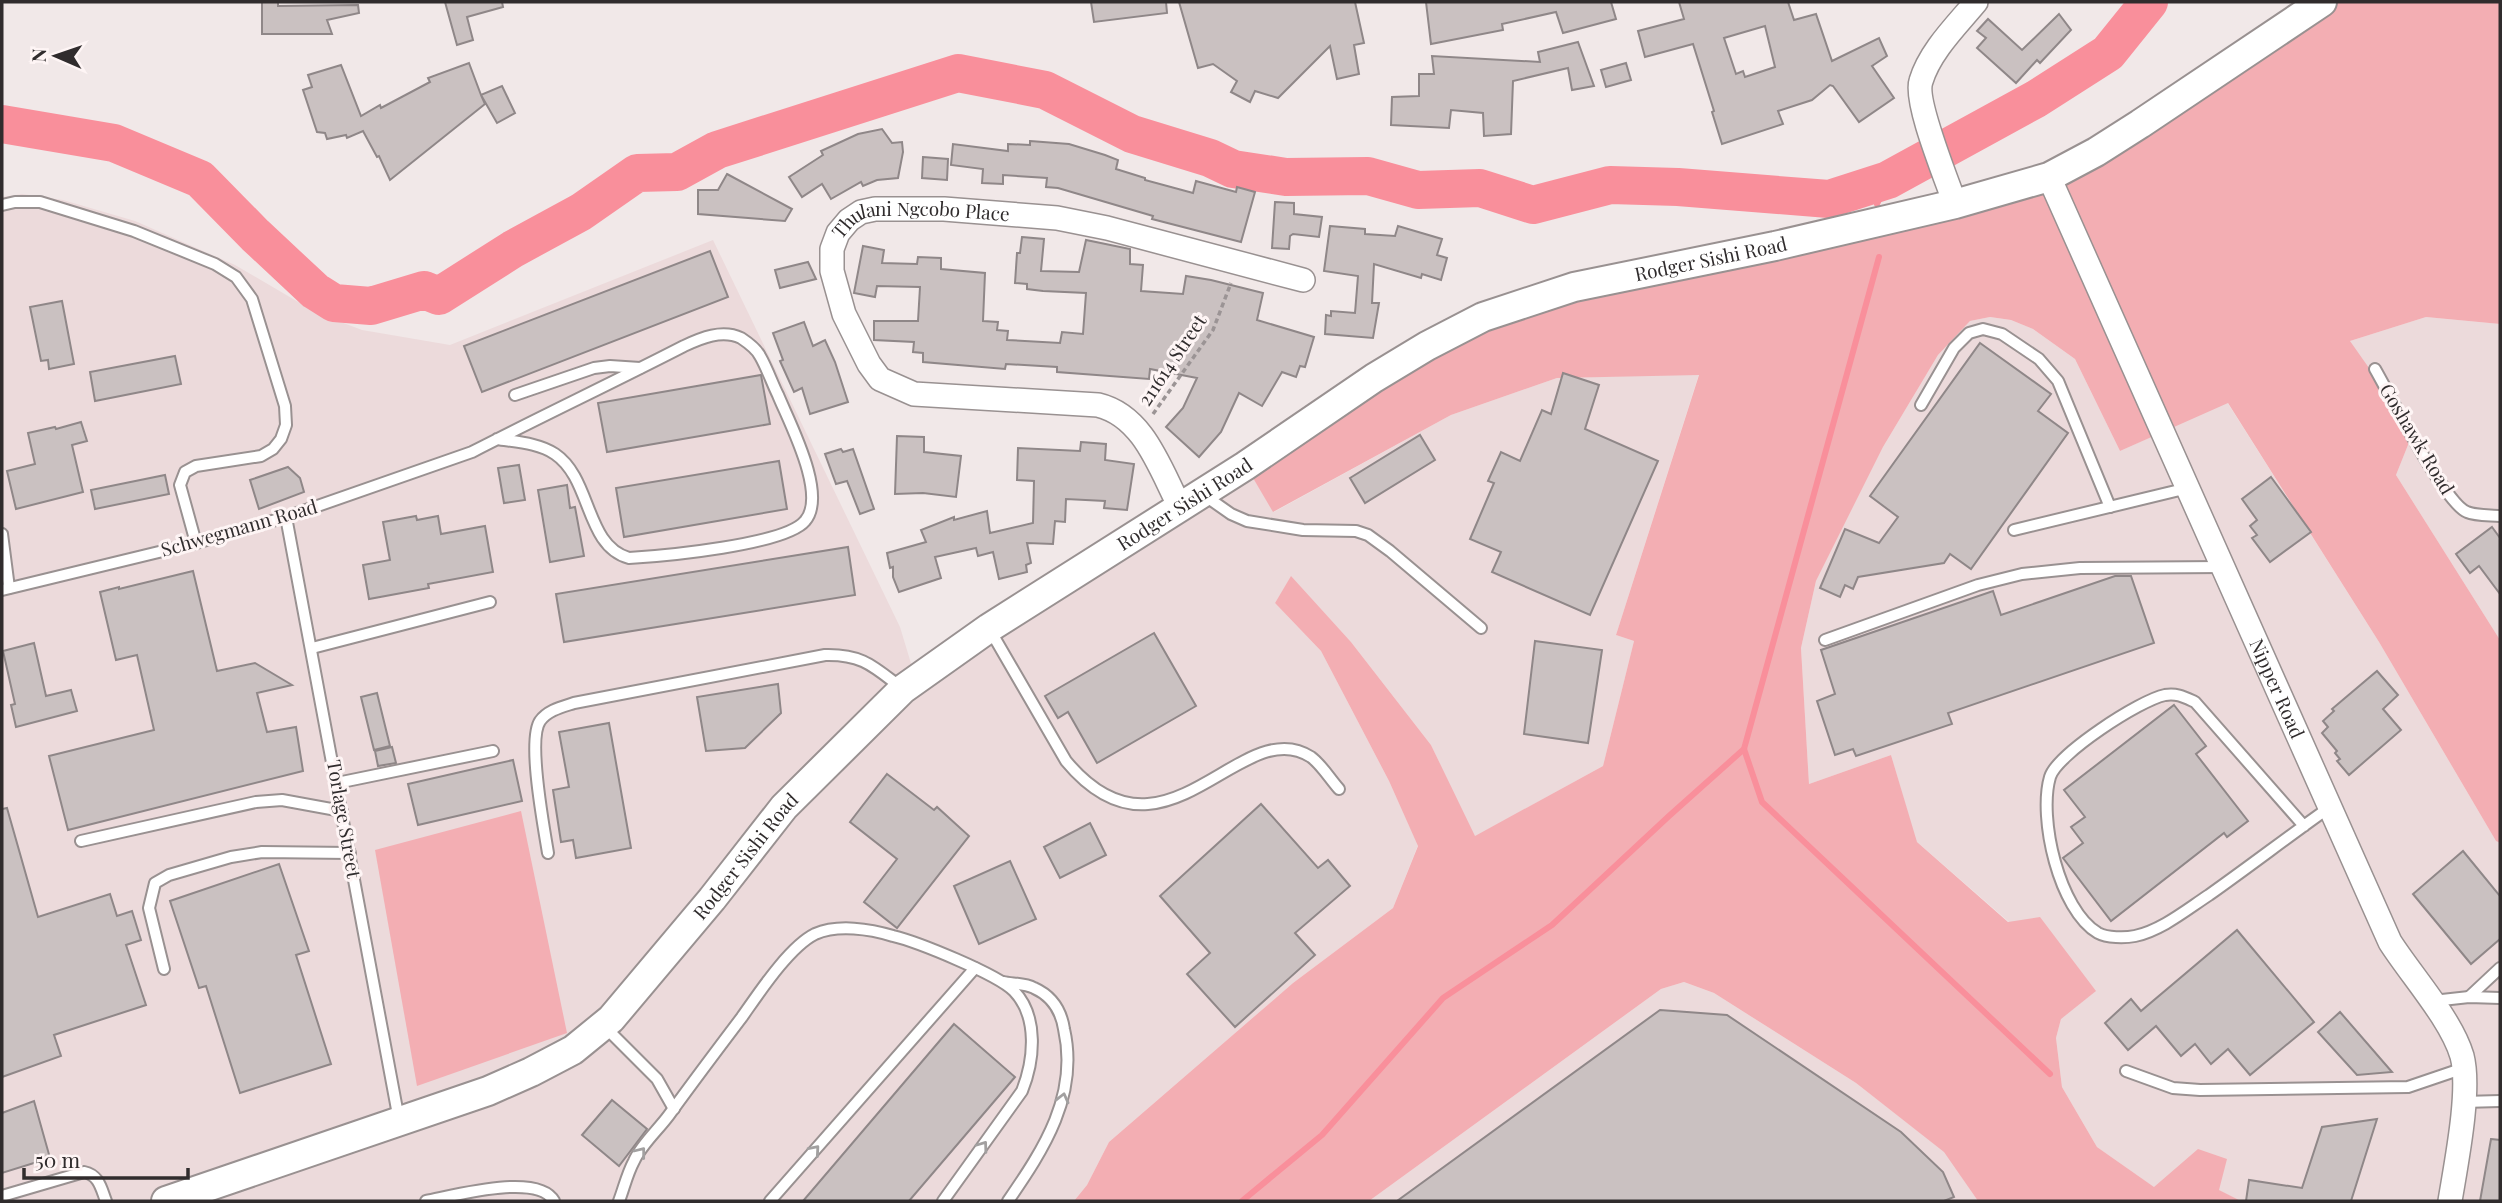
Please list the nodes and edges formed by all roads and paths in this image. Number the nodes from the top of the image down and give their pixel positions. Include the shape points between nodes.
1 (1976, 2) edge
2 (2322, 2) edge
3 (2049, 177) junction
4 (1955, 204) junction
5 (2, 205) edge
6 (1239, 263) junction
7 (1303, 280) dead end
8 (640, 369) junction
9 (2375, 369) dead end
10 (515, 395) dead end
11 (1921, 405) dead end
12 (1140, 433) junction
13 (497, 439) junction
14 (2188, 488) junction
15 (1191, 500) junction
16 (2110, 507) junction
17 (2500, 516) edge
18 (286, 517) junction
19 (2014, 530) dead end
20 (2, 534) edge
21 (197, 543) junction
22 (2223, 567) junction
23 (6, 589) edge
24 (490, 602) dead end
25 (989, 628) junction
26 (1481, 628) dead end
27 (1825, 640) dead end
28 (312, 648) junction
29 (903, 689) junction
30 (493, 751) dead end
31 (337, 783) junction
32 (1339, 789) dead end
33 (2330, 807) junction
34 (342, 811) junction
35 (2304, 825) junction
36 (81, 841) dead end
37 (350, 853) junction
38 (548, 853) dead end
39 (975, 968) junction
40 (2500, 968) edge
41 (164, 969) dead end
42 (1002, 982) junction
43 (2469, 997) junction
44 (2500, 998) edge
45 (2430, 1001) junction
46 (604, 1025) junction
47 (2464, 1068) junction
48 (2126, 1071) dead end
49 (2500, 1101) edge
50 (2463, 1102) junction
51 (674, 1109) junction
52 (399, 1122) junction
53 (2, 1196) edge
54 (106, 1201) edge
55 (166, 1201) edge
56 (426, 1201) edge
57 (554, 1201) edge
58 (619, 1201) edge
59 (770, 1201) edge
60 (943, 1201) edge
61 (1008, 1201) edge
62 (2451, 1201) edge

1 - 4 street via 1927,65 1919,84
2 - 3 street, Rodger Sishi Road via 2140,124
3 - 4 street, Rodger Sishi Road
3 - 14 street, Nipper Road
4 - 15 street, Rodger Sishi Road via 1574,287 1483,317 1374,378
5 - 21 lane via 40,202 134,231 215,264 236,277 252,299 282,394 286,425 273,449 261,456 195,466 185,472 180,485
6 - 7 street, Thulani Ngcobo Place
6 - 12 path, 211614 Street via 1213,330
6 - 12 street, Thulani Ngcobo Place via 1057,218 956,210 875,209 855,216 838,233 832,271 844,314 880,379 914,394 1098,405 1127,418
8 - 10 lane via 594,368
8 - 13 lane, Schwegmann Road
8 - 13 lane, Schwegmann Road via 704,337 724,334 740,338 759,354 806,459 811,488 806,521 765,540 629,558 609,548 572,470 555,454
9 - 17 lane, Goshawk Road via 2455,503 2467,512
11 - 16 lane via 1954,348 1969,333 1983,329 2002,334 2039,359 2058,381
12 - 15 street, Thulani Ngcobo Place
13 - 18 lane, Schwegmann Road via 472,452
14 - 16 lane
14 - 22 street, Nipper Road
15 - 25 street, Rodger Sishi Road
15 - 26 lane via 1247,521 1368,535
16 - 19 lane
18 - 21 lane, Schwegmann Road
18 - 28 lane, Torlage Street
20 - 23 lane
21 - 23 lane, Schwegmann Road
22 - 27 lane via 2080,568 2022,574 1978,584
22 - 33 street, Nipper Road
24 - 28 lane
25 - 29 street, Rodger Sishi Road
25 - 32 lane via 1066,761 1098,792 1124,802 1152,804 1184,796 1258,752 1293,749 1312,757
28 - 31 lane, Torlage Street
29 - 38 lane via 867,662 847,655 825,655 554,709 540,721 535,736
29 - 46 street, Rodger Sishi Road via 784,807
30 - 31 lane
31 - 34 lane, Torlage Street
33 - 35 lane
33 - 45 street, Nipper Road via 2390,942
34 - 36 lane via 282,800 256,802
34 - 37 lane, Torlage Street
35 - 35 lane via 2177,917 2135,936 2117,937 2099,934 2081,917 2057,875 2047,792 2051,774 2062,761 2115,719 2143,703 2179,694 2195,702
37 - 41 lane via 262,852 169,875 155,883 149,908
37 - 52 lane, Torlage Street
39 - 42 lane
39 - 51 lane via 894,936 844,928 817,933 801,943 766,984
59 -> 39 lane
40 - 43 lane
60 -> 42 lane via 1022,1091 1030,1073 1031,1032 1024,1008
61 -> 42 lane via 1058,1117 1069,1063 1061,1014 1049,997 1032,986
43 - 44 lane
43 - 45 lane
45 - 47 street, Nipper Road via 2450,1030
46 - 51 lane via 657,1079
46 - 52 street, Rodger Sishi Road via 573,1051 531,1072
47 - 48 lane via 2408,1087 2200,1090 2172,1088
47 - 50 street, Nipper Road
49 - 50 lane
50 - 62 street, Nipper Road
58 -> 51 lane via 634,1160
52 - 55 street, Rodger Sishi Road
53 - 54 lane via 84,1172 97,1178
56 - 57 lane via 518,1186 536,1189

